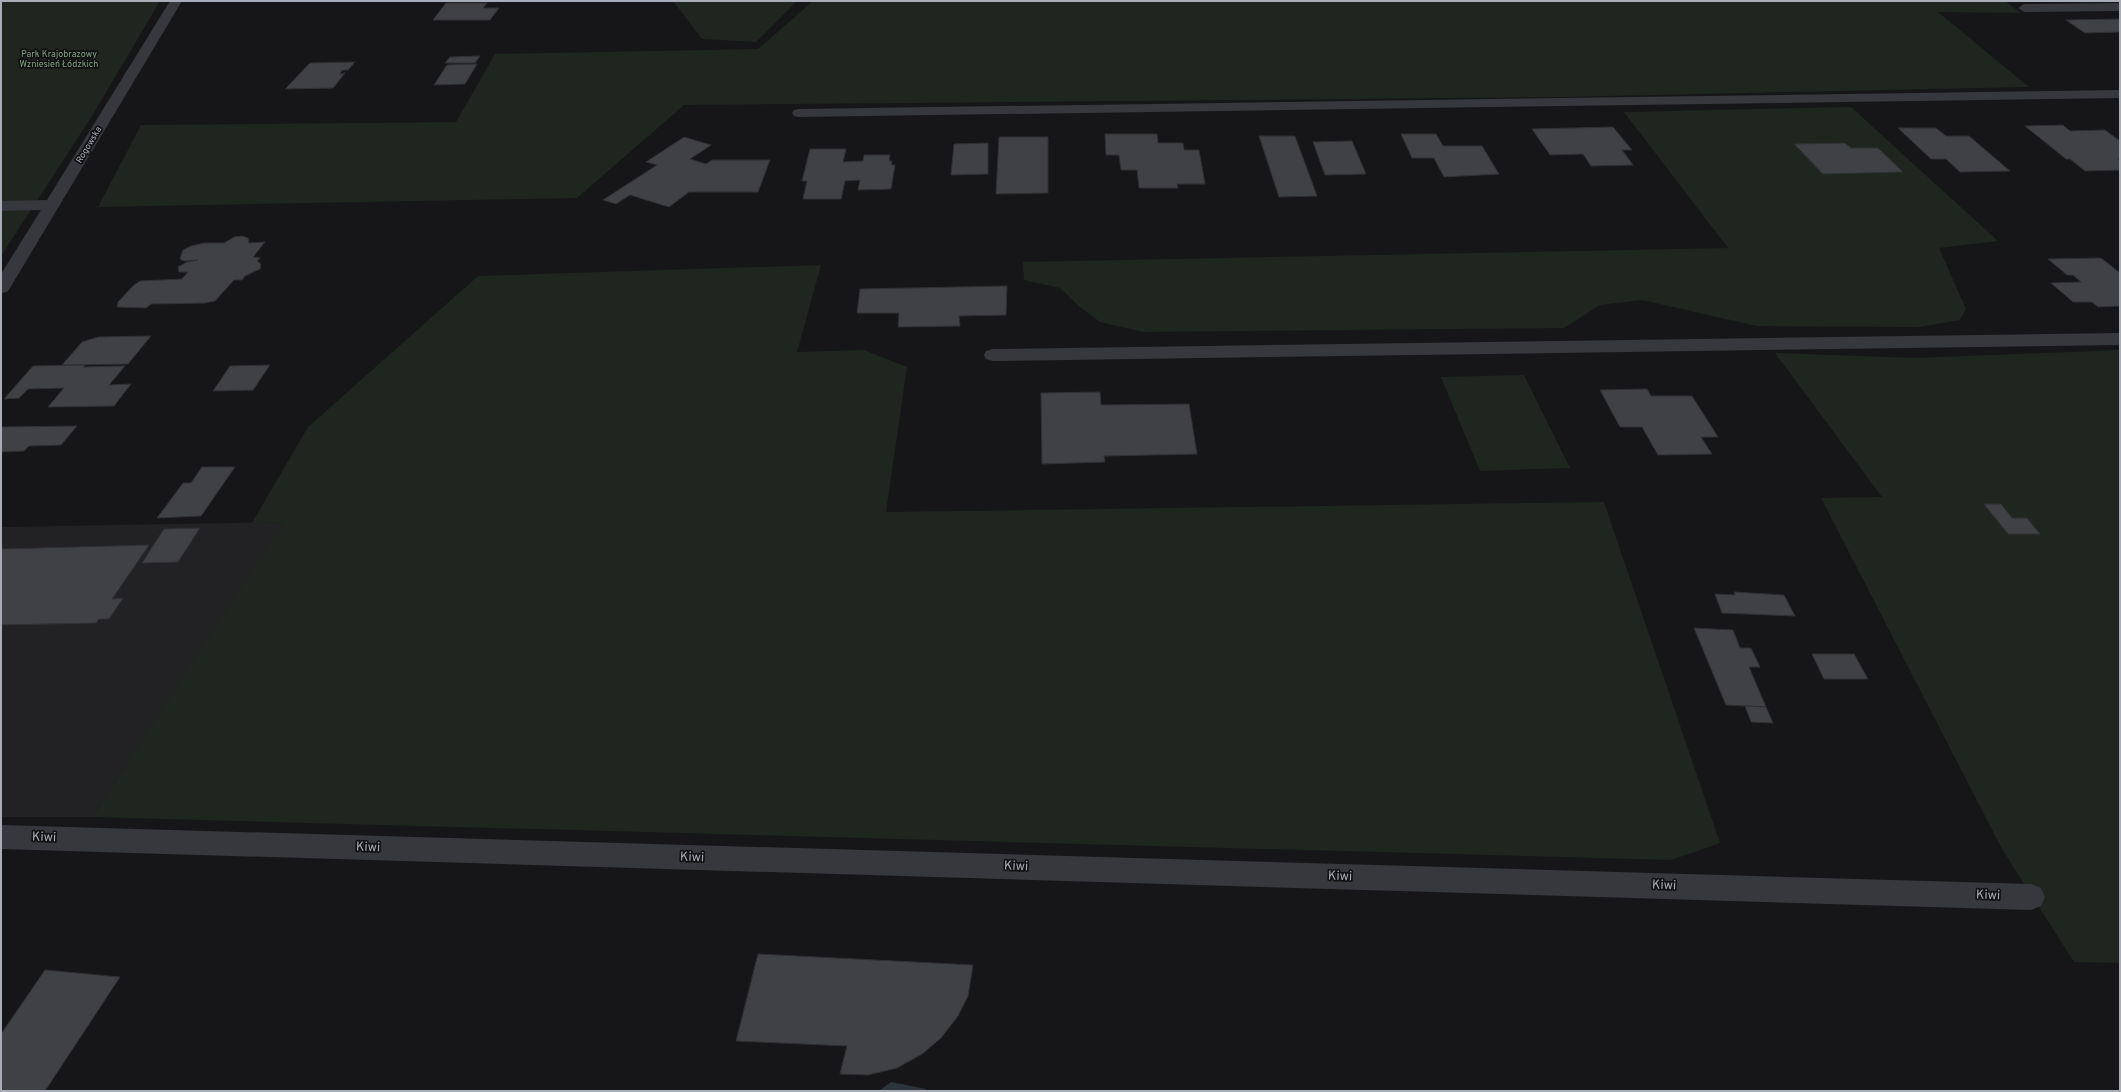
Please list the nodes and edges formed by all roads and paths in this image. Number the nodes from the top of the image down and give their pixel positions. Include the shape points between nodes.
1 (176, 1) edge
2 (2120, 7) edge
3 (2024, 8) dead end
4 (2120, 94) edge
5 (799, 113) dead end
6 (53, 205) junction
7 (1, 206) edge
8 (1, 288) edge
9 (2120, 339) edge
10 (993, 355) dead end
11 (1, 837) edge
12 (2031, 897) dead end

1 - 6 street, Rogowska
2 - 3 street
4 - 5 street
6 - 7 street
6 - 8 street, Rogowska
9 - 10 street
11 - 12 street, Kiwi

